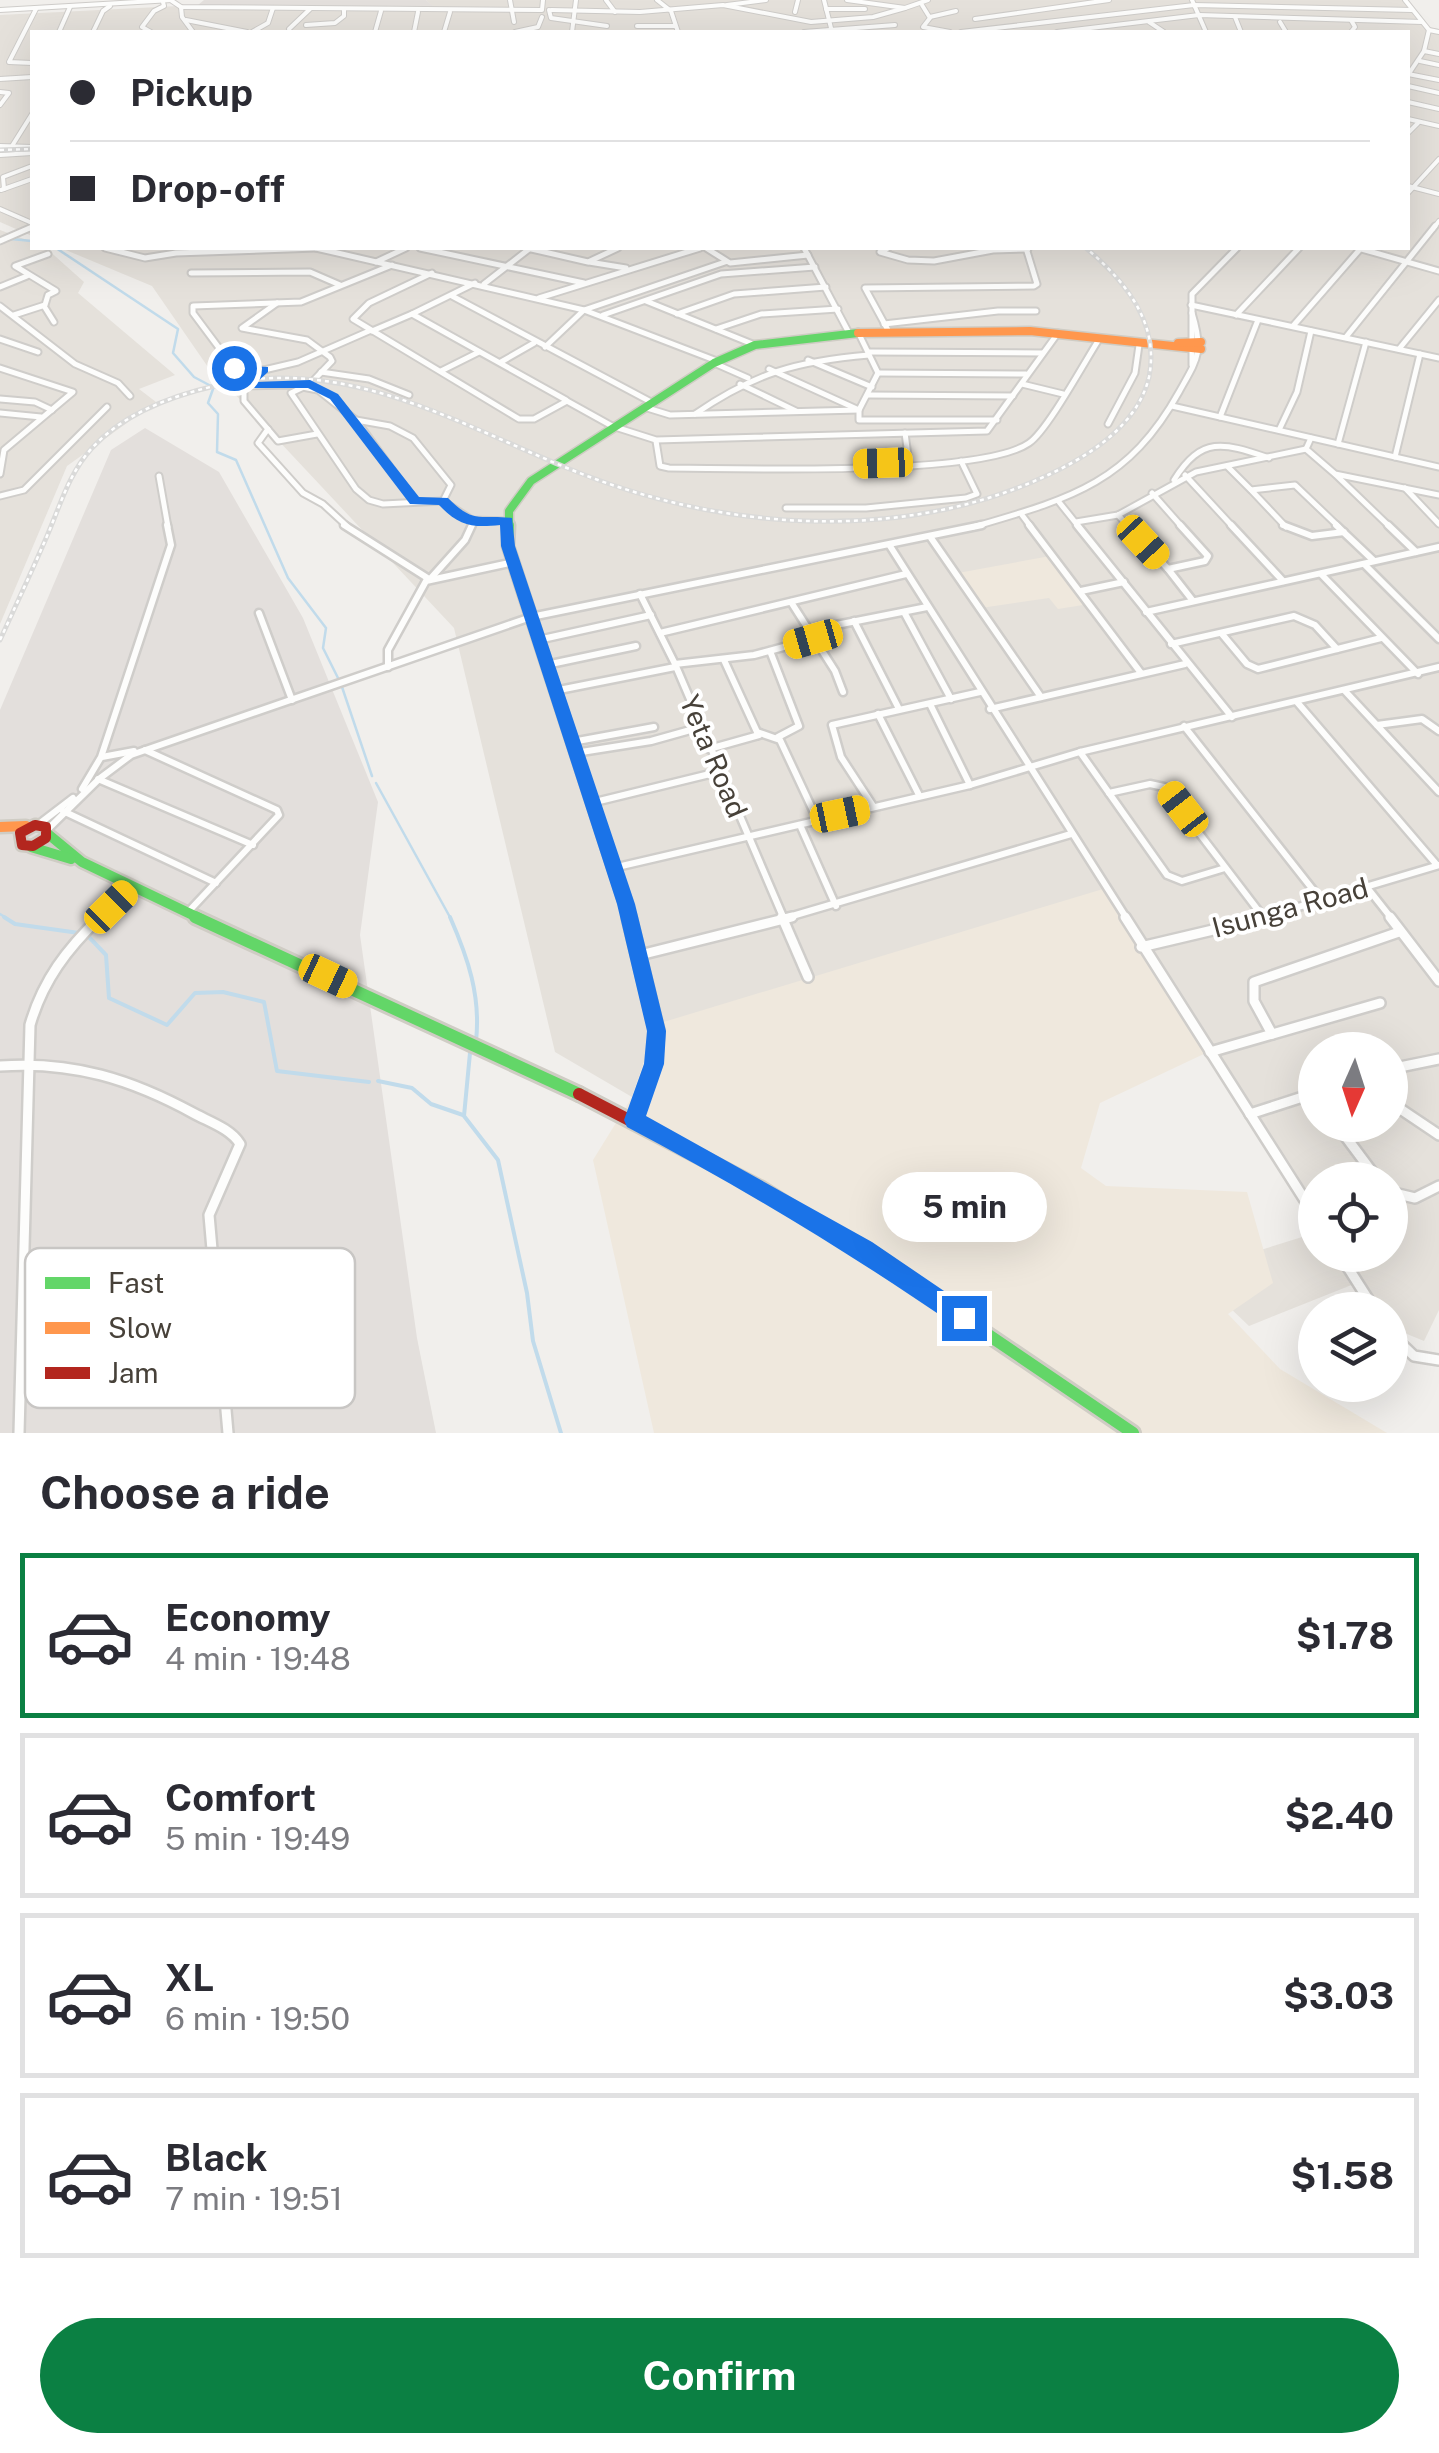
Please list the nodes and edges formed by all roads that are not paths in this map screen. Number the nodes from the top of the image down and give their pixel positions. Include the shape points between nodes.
1 (153, 0) edge
2 (173, 0) edge
3 (186, 0) edge
4 (472, 0) edge
5 (510, 0) edge
6 (543, 0) edge
7 (576, 0) edge
8 (606, 0) edge
9 (659, 0) edge
10 (766, 0) edge
11 (798, 0) edge
12 (824, 0) edge
13 (846, 0) edge
14 (928, 0) edge
15 (1109, 0) edge
16 (1269, 0) edge
17 (1405, 0) edge
18 (81, 2) edge
19 (163, 2) edge
20 (1193, 2) edge
21 (26, 3) edge
22 (112, 5) junction
23 (922, 5) junction
24 (666, 6) junction
25 (727, 6) junction
26 (1273, 6) junction
27 (182, 7) junction
28 (70, 8) junction
29 (273, 8) junction
30 (826, 8) junction
31 (905, 8) junction
32 (0, 9) edge
33 (36, 9) junction
34 (310, 9) junction
35 (865, 9) dead end
36 (344, 10) junction
37 (551, 10) junction
38 (575, 10) junction
39 (1412, 10) junction
40 (381, 11) junction
41 (480, 11) junction
42 (512, 11) junction
43 (956, 11) dead end
44 (418, 12) junction
45 (450, 12) junction
46 (617, 12) junction
47 (637, 12) junction
48 (795, 12) dead end
49 (542, 13) junction
50 (606, 13) junction
51 (1199, 15) junction
52 (1235, 16) junction
53 (930, 17) junction
54 (551, 18) junction
55 (974, 19) dead end
56 (186, 20) junction
57 (576, 20) junction
58 (1350, 20) junction
59 (830, 21) junction
60 (1383, 21) junction
61 (514, 22) dead end
62 (1148, 22) junction
63 (1280, 22) dead end
64 (1422, 22) junction
65 (895, 25) dead end
66 (306, 26) dead end
67 (606, 26) junction
68 (638, 26) junction
69 (289, 29) dead end
70 (60, 30) edge
71 (94, 30) edge
72 (147, 30) edge
73 (193, 30) edge
74 (239, 30) edge
75 (254, 30) edge
76 (376, 30) edge
77 (414, 30) edge
78 (445, 30) edge
79 (526, 30) edge
80 (573, 30) edge
81 (607, 30) edge
82 (639, 30) edge
83 (676, 30) edge
84 (832, 30) edge
85 (850, 30) edge
86 (939, 30) edge
87 (976, 30) edge
88 (1076, 30) edge
89 (1161, 30) edge
90 (1205, 30) edge
91 (1240, 30) edge
92 (1285, 30) edge
93 (1353, 30) edge
94 (1390, 30) dead end
95 (1430, 30) junction
96 (1439, 32) edge
97 (1430, 40) junction
98 (1439, 42) edge
99 (1424, 51) junction
100 (1439, 54) edge
101 (1420, 61) junction
102 (30, 63) edge
103 (1439, 65) edge
104 (1410, 72) edge
105 (1410, 74) edge
106 (30, 77) edge
107 (0, 79) edge
108 (1439, 80) edge
109 (1410, 87) edge
110 (0, 92) edge
111 (1439, 94) edge
112 (1410, 102) edge
113 (0, 105) edge
114 (1439, 109) edge
115 (30, 117) edge
116 (1410, 120) edge
117 (1418, 122) junction
118 (1439, 126) edge
119 (1410, 131) edge
120 (0, 146) edge
121 (12, 146) junction
122 (30, 150) edge
123 (30, 150) edge
124 (0, 155) edge
125 (1439, 159) edge
126 (30, 167) edge
127 (1, 175) edge
128 (30, 180) edge
129 (1410, 187) edge
130 (2, 190) edge
131 (1439, 194) edge
132 (0, 209) edge
133 (1439, 221) edge
134 (30, 224) edge
135 (30, 226) edge
136 (4, 239) edge
137 (115, 250) edge
138 (131, 250) edge
139 (246, 250) edge
140 (324, 250) edge
141 (402, 250) edge
142 (430, 250) edge
143 (527, 250) edge
144 (537, 250) edge
145 (614, 250) edge
146 (696, 250) edge
147 (706, 250) edge
148 (805, 250) edge
149 (884, 250) edge
150 (980, 250) edge
151 (1006, 250) edge
152 (1028, 250) edge
153 (1234, 250) edge
154 (1298, 250) edge
155 (1357, 250) edge
156 (1366, 250) edge
157 (125, 252) junction
158 (984, 252) junction
159 (48, 254) dead end
160 (808, 255) junction
161 (375, 262) junction
162 (588, 262) junction
163 (725, 262) junction
164 (1406, 262) junction
165 (393, 264) junction
166 (508, 265) junction
167 (815, 266) junction
168 (616, 269) junction
169 (1439, 271) edge
170 (191, 273) dead end
171 (432, 273) junction
172 (28, 276) junction
173 (586, 283) junction
174 (479, 284) junction
175 (342, 286) junction
176 (1, 287) edge
177 (826, 288) junction
178 (451, 296) junction
179 (538, 298) junction
180 (1439, 300) edge
181 (645, 301) junction
182 (277, 303) junction
183 (45, 305) junction
184 (0, 306) edge
185 (1192, 309) junction
186 (584, 310) junction
187 (838, 310) junction
188 (1036, 311) dead end
189 (412, 314) junction
190 (677, 314) junction
191 (13, 315) junction
192 (1236, 315) junction
193 (602, 316) junction
194 (1258, 320) junction
195 (54, 322) dead end
196 (1292, 326) junction
197 (886, 328) junction
198 (716, 329) junction
199 (1310, 330) junction
200 (371, 331) junction
201 (854, 332) junction
202 (1058, 333) junction
203 (1346, 338) junction
204 (0, 339) edge
205 (1098, 340) junction
206 (535, 342) junction
207 (1366, 342) junction
208 (1139, 344) junction
209 (1196, 345) junction
210 (755, 346) junction
211 (545, 347) junction
212 (1399, 349) junction
213 (38, 352) dead end
214 (321, 352) junction
215 (480, 352) junction
216 (868, 353) junction
217 (1044, 353) junction
218 (1420, 354) junction
219 (1439, 358) edge
220 (807, 360) junction
221 (715, 362) junction
222 (500, 363) junction
223 (1192, 366) joint
224 (0, 368) edge
225 (769, 369) junction
226 (264, 370) junction
227 (440, 371) junction
228 (321, 372) junction
229 (878, 373) junction
230 (1028, 374) junction
231 (749, 378) junction
232 (310, 384) junction
233 (739, 384) junction
234 (1022, 384) junction
235 (244, 386) junction
236 (872, 387) junction
237 (1063, 394) junction
238 (410, 395) dead end
239 (130, 396) dead end
240 (868, 396) junction
241 (1014, 396) junction
242 (0, 399) edge
243 (568, 401) junction
244 (647, 405) junction
245 (1172, 406) junction
246 (107, 408) dead end
247 (52, 410) junction
248 (859, 410) junction
249 (798, 412) junction
250 (0, 413) edge
251 (694, 414) junction
252 (1220, 417) junction
253 (42, 418) junction
254 (356, 420) junction
255 (859, 420) junction
256 (998, 420) junction
257 (1108, 424) dead end
258 (612, 426) junction
259 (268, 429) junction
260 (1279, 430) junction
261 (318, 434) junction
262 (862, 434) junction
263 (905, 434) junction
264 (1312, 438) junction
265 (656, 440) junction
266 (1338, 444) junction
267 (1306, 449) junction
268 (2, 450) edge
269 (1395, 456) junction
270 (1270, 458) junction
271 (961, 461) junction
272 (910, 462) junction
273 (1226, 466) junction
274 (1439, 467) edge
275 (0, 474) edge
276 (1334, 474) junction
277 (159, 476) dead end
278 (1185, 476) junction
279 (1174, 481) junction
280 (1404, 487) junction
281 (1251, 490) junction
282 (1152, 493) junction
283 (1439, 495) edge
284 (0, 496) edge
285 (443, 501) junction
286 (415, 502) junction
287 (1059, 502) junction
288 (786, 508) dead end
289 (1022, 514) junction
290 (1118, 514) junction
291 (507, 521) junction
292 (1076, 522) junction
293 (473, 523) junction
294 (1439, 524) edge
295 (1344, 532) junction
296 (931, 538) junction
297 (890, 546) junction
298 (1439, 547) edge
299 (1416, 552) junction
300 (1374, 561) junction
301 (514, 562) junction
302 (1364, 564) junction
303 (1168, 568) junction
304 (1320, 573) junction
305 (906, 574) junction
306 (430, 579) junction
307 (1283, 580) junction
308 (1124, 582) junction
309 (1081, 591) junction
310 (640, 594) junction
311 (1192, 601) junction
312 (790, 602) junction
313 (927, 607) junction
314 (904, 612) junction
315 (1146, 612) junction
316 (259, 614) dead end
317 (652, 615) junction
318 (532, 618) junction
319 (854, 621) junction
320 (806, 631) junction
321 (660, 633) junction
322 (1222, 633) junction
323 (1381, 638) junction
324 (813, 639) junction
325 (1439, 639) edge
326 (538, 640) junction
327 (1171, 644) junction
328 (636, 646) dead end
329 (1338, 650) junction
330 (770, 652) junction
331 (724, 660) junction
332 (1185, 664) junction
333 (545, 665) junction
334 (675, 666) junction
335 (388, 667) junction
336 (1439, 667) edge
337 (1142, 673) junction
338 (1418, 674) junction
339 (553, 691) junction
340 (1345, 691) junction
341 (842, 692) dead end
342 (980, 692) junction
343 (1041, 696) junction
344 (951, 699) junction
345 (292, 700) junction
346 (1296, 702) junction
347 (930, 704) junction
348 (990, 708) junction
349 (899, 710) junction
350 (878, 714) junction
351 (1232, 717) junction
352 (1377, 725) junction
353 (1184, 726) junction
354 (654, 727) dead end
355 (701, 727) junction
356 (1439, 731) edge
357 (108, 734) junction
358 (760, 735) junction
359 (778, 737) junction
360 (173, 741) junction
361 (573, 748) junction
362 (709, 749) junction
363 (115, 750) junction
364 (142, 750) junction
365 (1080, 752) junction
366 (101, 758) junction
367 (169, 760) junction
368 (114, 764) junction
369 (1028, 766) junction
370 (718, 772) junction
371 (95, 778) junction
372 (970, 785) junction
373 (1439, 792) edge
374 (1109, 793) junction
375 (919, 795) junction
376 (591, 803) junction
377 (873, 806) junction
378 (62, 811) junction
379 (0, 819) edge
380 (817, 819) junction
381 (800, 824) junction
382 (37, 828) junction
383 (0, 829) edge
384 (748, 834) junction
385 (1072, 834) junction
386 (23, 843) junction
387 (253, 845) junction
388 (1438, 865) edge
389 (94, 866) junction
390 (613, 868) junction
391 (1224, 868) junction
392 (216, 883) junction
393 (133, 886) junction
394 (1366, 886) junction
395 (1321, 900) junction
396 (836, 906) junction
397 (190, 911) junction
398 (1264, 918) junction
399 (782, 920) junction
400 (1399, 932) junction
401 (1141, 947) junction
402 (637, 956) junction
403 (808, 977) dead end
404 (1439, 981) edge
405 (1380, 1003) dead end
406 (1272, 1034) junction
407 (1210, 1052) junction
408 (1438, 1061) edge
409 (26, 1063) junction
410 (0, 1066) edge
411 (1408, 1066) edge
412 (1298, 1098) edge
413 (1249, 1114) junction
414 (1408, 1114) edge
415 (634, 1120) junction
416 (1439, 1135) edge
417 (1439, 1186) edge
418 (1298, 1190) edge
419 (1408, 1200) edge
420 (211, 1248) edge
421 (1408, 1350) edge
422 (1439, 1360) edge
423 (226, 1408) edge
424 (1128, 1432) edge
425 (19, 1433) edge
426 (228, 1433) edge

1 - 18 street
2 - 19 street
2 - 27 street
3 - 27 street
4 - 41 street
5 - 42 street
6 - 49 street
7 - 38 street
8 - 46 street
9 - 24 street
10 - 25 street
11 - 48 street
12 - 30 street
13 - 31 street
14 - 23 street
15 - 55 street
16 - 26 street
17 - 39 street
18 - 21 street
19 - 22 street
19 - 72 street via 142,27
20 - 26 street
20 - 51 street
20 - 87 street
21 - 32 street
22 - 28 street
22 - 71 street
23 - 31 street
23 - 53 street
24 - 25 street
24 - 47 street
24 - 83 street
25 - 59 street via 789,21
26 - 39 street
27 - 29 street
27 - 56 street
28 - 33 street
28 - 70 street
29 - 34 street
29 - 75 street via 268,23
30 - 35 street
30 - 59 street
31 - 59 street
32 - 33 street
33 - 102 street via 9,62
34 - 36 street
34 - 69 street
36 - 40 street
36 - 66 street via 335,23
37 - 38 street
37 - 49 street
37 - 54 street
38 - 50 street
38 - 57 street
39 - 64 street
40 - 44 street
40 - 76 street
41 - 42 street
41 - 45 street
42 - 49 street
42 - 61 street
43 - 53 street
44 - 45 street
44 - 77 street
45 - 78 street
46 - 47 street
46 - 50 street
47 - 68 street
49 - 54 street
49 - 79 street via 538,28
50 - 67 street
51 - 52 street
51 - 62 street
51 - 90 street
52 - 58 street
52 - 91 street
53 - 86 street via 922,27
54 - 57 street
56 - 73 street
56 - 74 street
57 - 67 street
57 - 80 street
58 - 60 street
58 - 93 street
59 - 84 street
60 - 64 street
60 - 94 street
62 - 88 street
62 - 89 street
63 - 92 street
64 - 95 street
65 - 85 street
67 - 81 street
68 - 82 street
68 - 83 street
95 - 96 street
95 - 97 street
97 - 98 street
97 - 99 street
99 - 100 street
99 - 101 street
101 - 103 street
101 - 104 street
105 - 108 street
106 - 107 street
109 - 111 street
110 - 113 street via 9,94
112 - 114 street
115 - 121 street
116 - 117 street
117 - 118 street
117 - 119 street
120 - 121 street
121 - 122 street
123 - 124 street
125 - 129 street
126 - 127 street
127 - 130 street
128 - 130 street
129 - 131 street
132 - 134 street
133 - 164 street
135 - 136 street
137 - 157 street
138 - 157 street
139 - 157 street via 144,258
140 - 161 street
141 - 161 street
142 - 166 street
143 - 166 street
144 - 162 street
145 - 162 street
146 - 168 street
147 - 163 street
148 - 160 street
149 - 158 street via 901,261 966,260
150 - 158 street
151 - 158 street
152 - 197 street via 1034,286 866,288
153 - 185 street via 1195,288
154 - 192 street
155 - 196 street
156 - 164 street
159 - 172 street via 14,266
160 - 163 street
160 - 167 street
161 - 165 street
162 - 168 street
163 - 186 street
164 - 169 street
164 - 203 street
165 - 171 street
165 - 175 street
166 - 173 street
166 - 174 street
167 - 177 street
167 - 181 street via 729,273
168 - 173 street
170 - 175 street via 310,272
171 - 174 street
171 - 200 street via 355,313
172 - 176 street
172 - 183 street via 56,290
173 - 179 street
174 - 178 street
174 - 179 street
175 - 182 street
177 - 187 street
177 - 190 street via 734,294
178 - 189 street
178 - 206 street
179 - 186 street
180 - 212 street
181 - 190 street
181 - 193 street
182 - 214 street via 243,329 307,340
182 - 226 street via 192,308 234,368
183 - 191 street
183 - 195 street
184 - 191 street
185 - 192 street
185 - 209 street
186 - 193 street
186 - 211 street
187 - 198 street via 761,314
187 - 201 street
188 - 197 street via 998,310
189 - 200 street
189 - 215 street
190 - 198 street
191 - 239 street via 74,364 118,382
192 - 194 street
193 - 221 street
194 - 196 street
194 - 252 street
196 - 199 street
197 - 201 main road
197 - 202 main road
198 - 210 street
199 - 203 street
199 - 260 street via 1297,392
200 - 214 street
200 - 227 street
201 - 210 main road
201 - 216 street
202 - 205 main road
202 - 217 street
203 - 207 street
204 - 213 street
205 - 208 main road
205 - 237 street
206 - 211 street
206 - 222 street
207 - 212 street
207 - 266 street
208 - 209 main road
208 - 257 street via 1135,373
209 - 223 street
210 - 221 main road
211 - 244 street
212 - 218 street
214 - 226 street
214 - 228 street via 332,361
215 - 222 street
215 - 227 street
216 - 217 street
216 - 220 street
216 - 229 street
217 - 230 street
218 - 219 street
218 - 269 street
220 - 225 street
220 - 236 street
221 - 231 street
221 - 244 main road
222 - 243 street
223 - 245 street
224 - 247 street via 74,392
225 - 231 street
225 - 248 street
226 - 235 street
227 - 243 street via 519,419 534,419
228 - 232 street
228 - 238 street via 370,378
229 - 230 street
229 - 236 street
230 - 234 street
231 - 233 street
232 - 235 street
232 - 254 street
232 - 261 street via 291,393
233 - 249 street
233 - 251 street
234 - 237 street
234 - 241 street
235 - 259 street via 244,401
236 - 240 street
237 - 271 street via 1023,450
240 - 241 street
240 - 248 street
241 - 256 street
242 - 247 street
243 - 258 street
244 - 251 street via 664,414
244 - 258 main road
245 - 252 street
245 - 287 street via 1122,468
246 - 284 street via 24,490
247 - 253 street
248 - 249 street
248 - 255 street
249 - 251 street
250 - 253 street
252 - 260 street
253 - 268 street
254 - 285 street via 411,434 451,485
254 - 286 street
255 - 256 street
255 - 262 street
256 - 263 street via 986,431
258 - 265 street
258 - 291 main road via 531,481
259 - 261 street via 282,442
259 - 306 street via 258,442 293,483 335,520
260 - 264 street
261 - 286 street via 369,500
262 - 263 street
262 - 265 street
263 - 272 street
264 - 266 street
264 - 267 street
265 - 272 street via 660,466 669,468
266 - 269 street
267 - 270 street
267 - 276 street
268 - 275 street
269 - 274 street
270 - 273 street
270 - 279 street via 1214,444 1196,451
271 - 272 street
271 - 288 street via 977,494 966,498
273 - 278 street
273 - 281 street
276 - 280 street
276 - 299 street
277 - 357 street via 171,545
278 - 279 street
278 - 307 street
279 - 282 street
280 - 283 street
280 - 294 street
281 - 295 street via 1295,485
281 - 295 street via 1299,536
282 - 290 street
282 - 303 street via 1208,556
285 - 286 street
285 - 293 street
287 - 289 street
287 - 292 street
289 - 296 street
289 - 309 street
290 - 292 street
290 - 303 street
291 - 293 street
291 - 301 main road
292 - 308 street
293 - 306 street
295 - 300 street
296 - 297 street
296 - 343 street
297 - 305 street
297 - 310 street
298 - 299 street
299 - 300 street
300 - 302 street
301 - 306 street
301 - 318 main road
302 - 304 street
302 - 325 street
303 - 311 street
304 - 307 street
304 - 323 street
305 - 312 street
305 - 313 street
306 - 335 street via 388,650
307 - 311 street
308 - 309 street
308 - 315 street
309 - 337 street
310 - 317 street, Yeta Road
310 - 318 street
311 - 315 street
312 - 320 street
312 - 321 street
313 - 314 street
313 - 342 street
314 - 319 street
314 - 344 street
315 - 327 street
316 - 345 street
317 - 321 street, Yeta Road
317 - 326 street
318 - 326 main road
318 - 335 street
319 - 320 street
319 - 349 street
320 - 324 street
321 - 334 street, Yeta Road
322 - 327 street
322 - 329 street via 1300,617
322 - 329 street via 1258,669
323 - 329 street
323 - 338 street
324 - 330 street
324 - 341 street
326 - 333 main road
327 - 332 street
328 - 333 street
330 - 331 street
330 - 359 street via 799,726
331 - 334 street
331 - 358 street
332 - 337 street
332 - 351 street
333 - 339 main road
334 - 339 street
334 - 355 street, Yeta Road
335 - 345 street
336 - 338 street
337 - 343 street
338 - 340 street
339 - 361 main road
340 - 346 street
340 - 352 street
342 - 344 street
342 - 348 street
343 - 348 street
344 - 347 street
345 - 360 street
346 - 351 street
346 - 388 street
347 - 349 street
347 - 372 street
348 - 369 street
349 - 350 street
350 - 375 street
350 - 377 street via 831,727 841,757
351 - 353 street
352 - 356 street via 1422,719
352 - 373 street
353 - 365 street
353 - 395 street
354 - 361 street
355 - 361 street via 652,741
355 - 362 street, Yeta Road
357 - 363 street
357 - 366 street
358 - 359 street
358 - 362 street
359 - 380 street
360 - 364 street
360 - 367 street
361 - 376 main road
362 - 370 street, Yeta Road
363 - 364 street
363 - 366 street
363 - 368 street
364 - 367 street
364 - 368 street
365 - 369 street
365 - 374 street
366 - 371 street
367 - 387 street via 277,810 277,820
368 - 371 street
369 - 372 street
369 - 385 street
370 - 376 street
370 - 384 street, Yeta Road
371 - 378 street
371 - 387 street
372 - 375 street
374 - 391 street via 1164,787
374 - 391 street via 1171,878 1182,882
375 - 377 street
376 - 390 main road
377 - 380 street
378 - 382 street
378 - 392 street
379 - 382 street
380 - 381 street
381 - 384 street
381 - 396 street
382 - 383 main road
382 - 386 main road via 20,833
382 - 386 main road via 38,844
382 - 389 main road
383 - 386 main road
384 - 390 street
384 - 399 street, Yeta Road
385 - 396 street
385 - 401 street
386 - 389 main road
387 - 392 street
388 - 394 street, Isunga Road
389 - 393 main road
390 - 402 main road
391 - 398 street
392 - 397 street
393 - 397 main road
393 - 409 street via 40,986
394 - 395 street, Isunga Road
394 - 400 street
395 - 398 street, Isunga Road
396 - 399 street
397 - 415 main road
398 - 401 street, Isunga Road
399 - 402 street
399 - 403 street, Yeta Road
400 - 404 street
400 - 406 street via 1254,982 1254,1001
401 - 407 street
402 - 415 main road via 656,1031 654,1064
405 - 406 street
406 - 407 street
407 - 413 street
408 - 411 street
409 - 410 street
409 - 420 street via 118,1074 236,1136 240,1144 208,1216
409 - 425 street
412 - 413 street
413 - 418 street
414 - 416 street
415 - 424 main road via 864,1250
417 - 419 street
421 - 422 street
423 - 426 street

